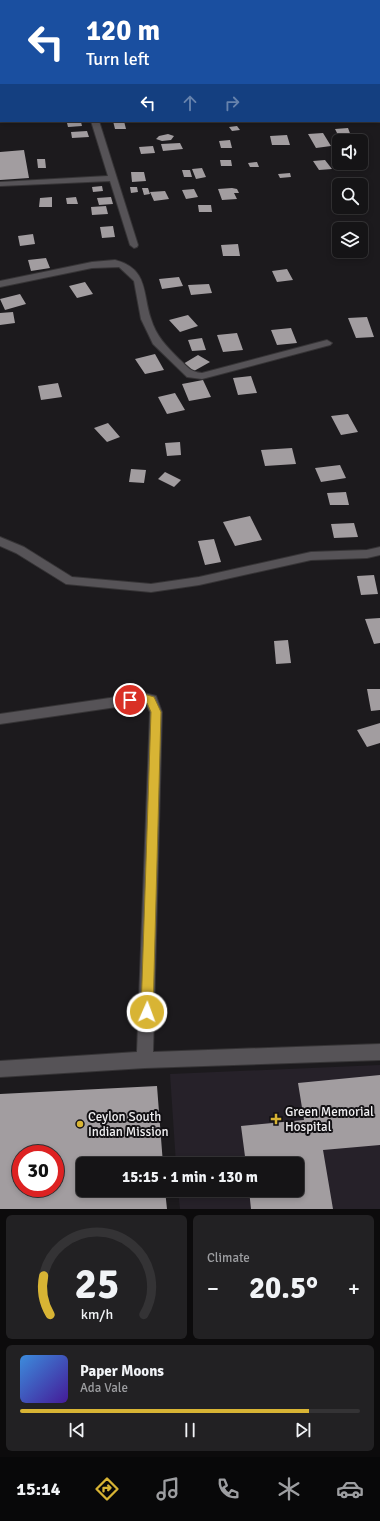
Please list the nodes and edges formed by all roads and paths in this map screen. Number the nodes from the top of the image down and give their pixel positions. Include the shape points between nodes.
1 (95, 122) edge
2 (112, 178) junction
3 (0, 184) edge
4 (134, 246) dead end
5 (0, 284) edge
6 (327, 343) dead end
7 (0, 541) edge
8 (380, 551) edge
9 (0, 719) edge
10 (380, 1052) edge
11 (145, 1060) junction
12 (0, 1069) edge

1 - 2 street
2 - 3 street
2 - 4 street
5 - 6 street via 92,264 122,265 138,280 146,319 158,344 190,375 202,376
7 - 8 street via 20,550 70,581 151,588 199,581 311,556 367,554
9 - 11 street via 144,698 151,700 156,712
10 - 11 street
11 - 12 street

